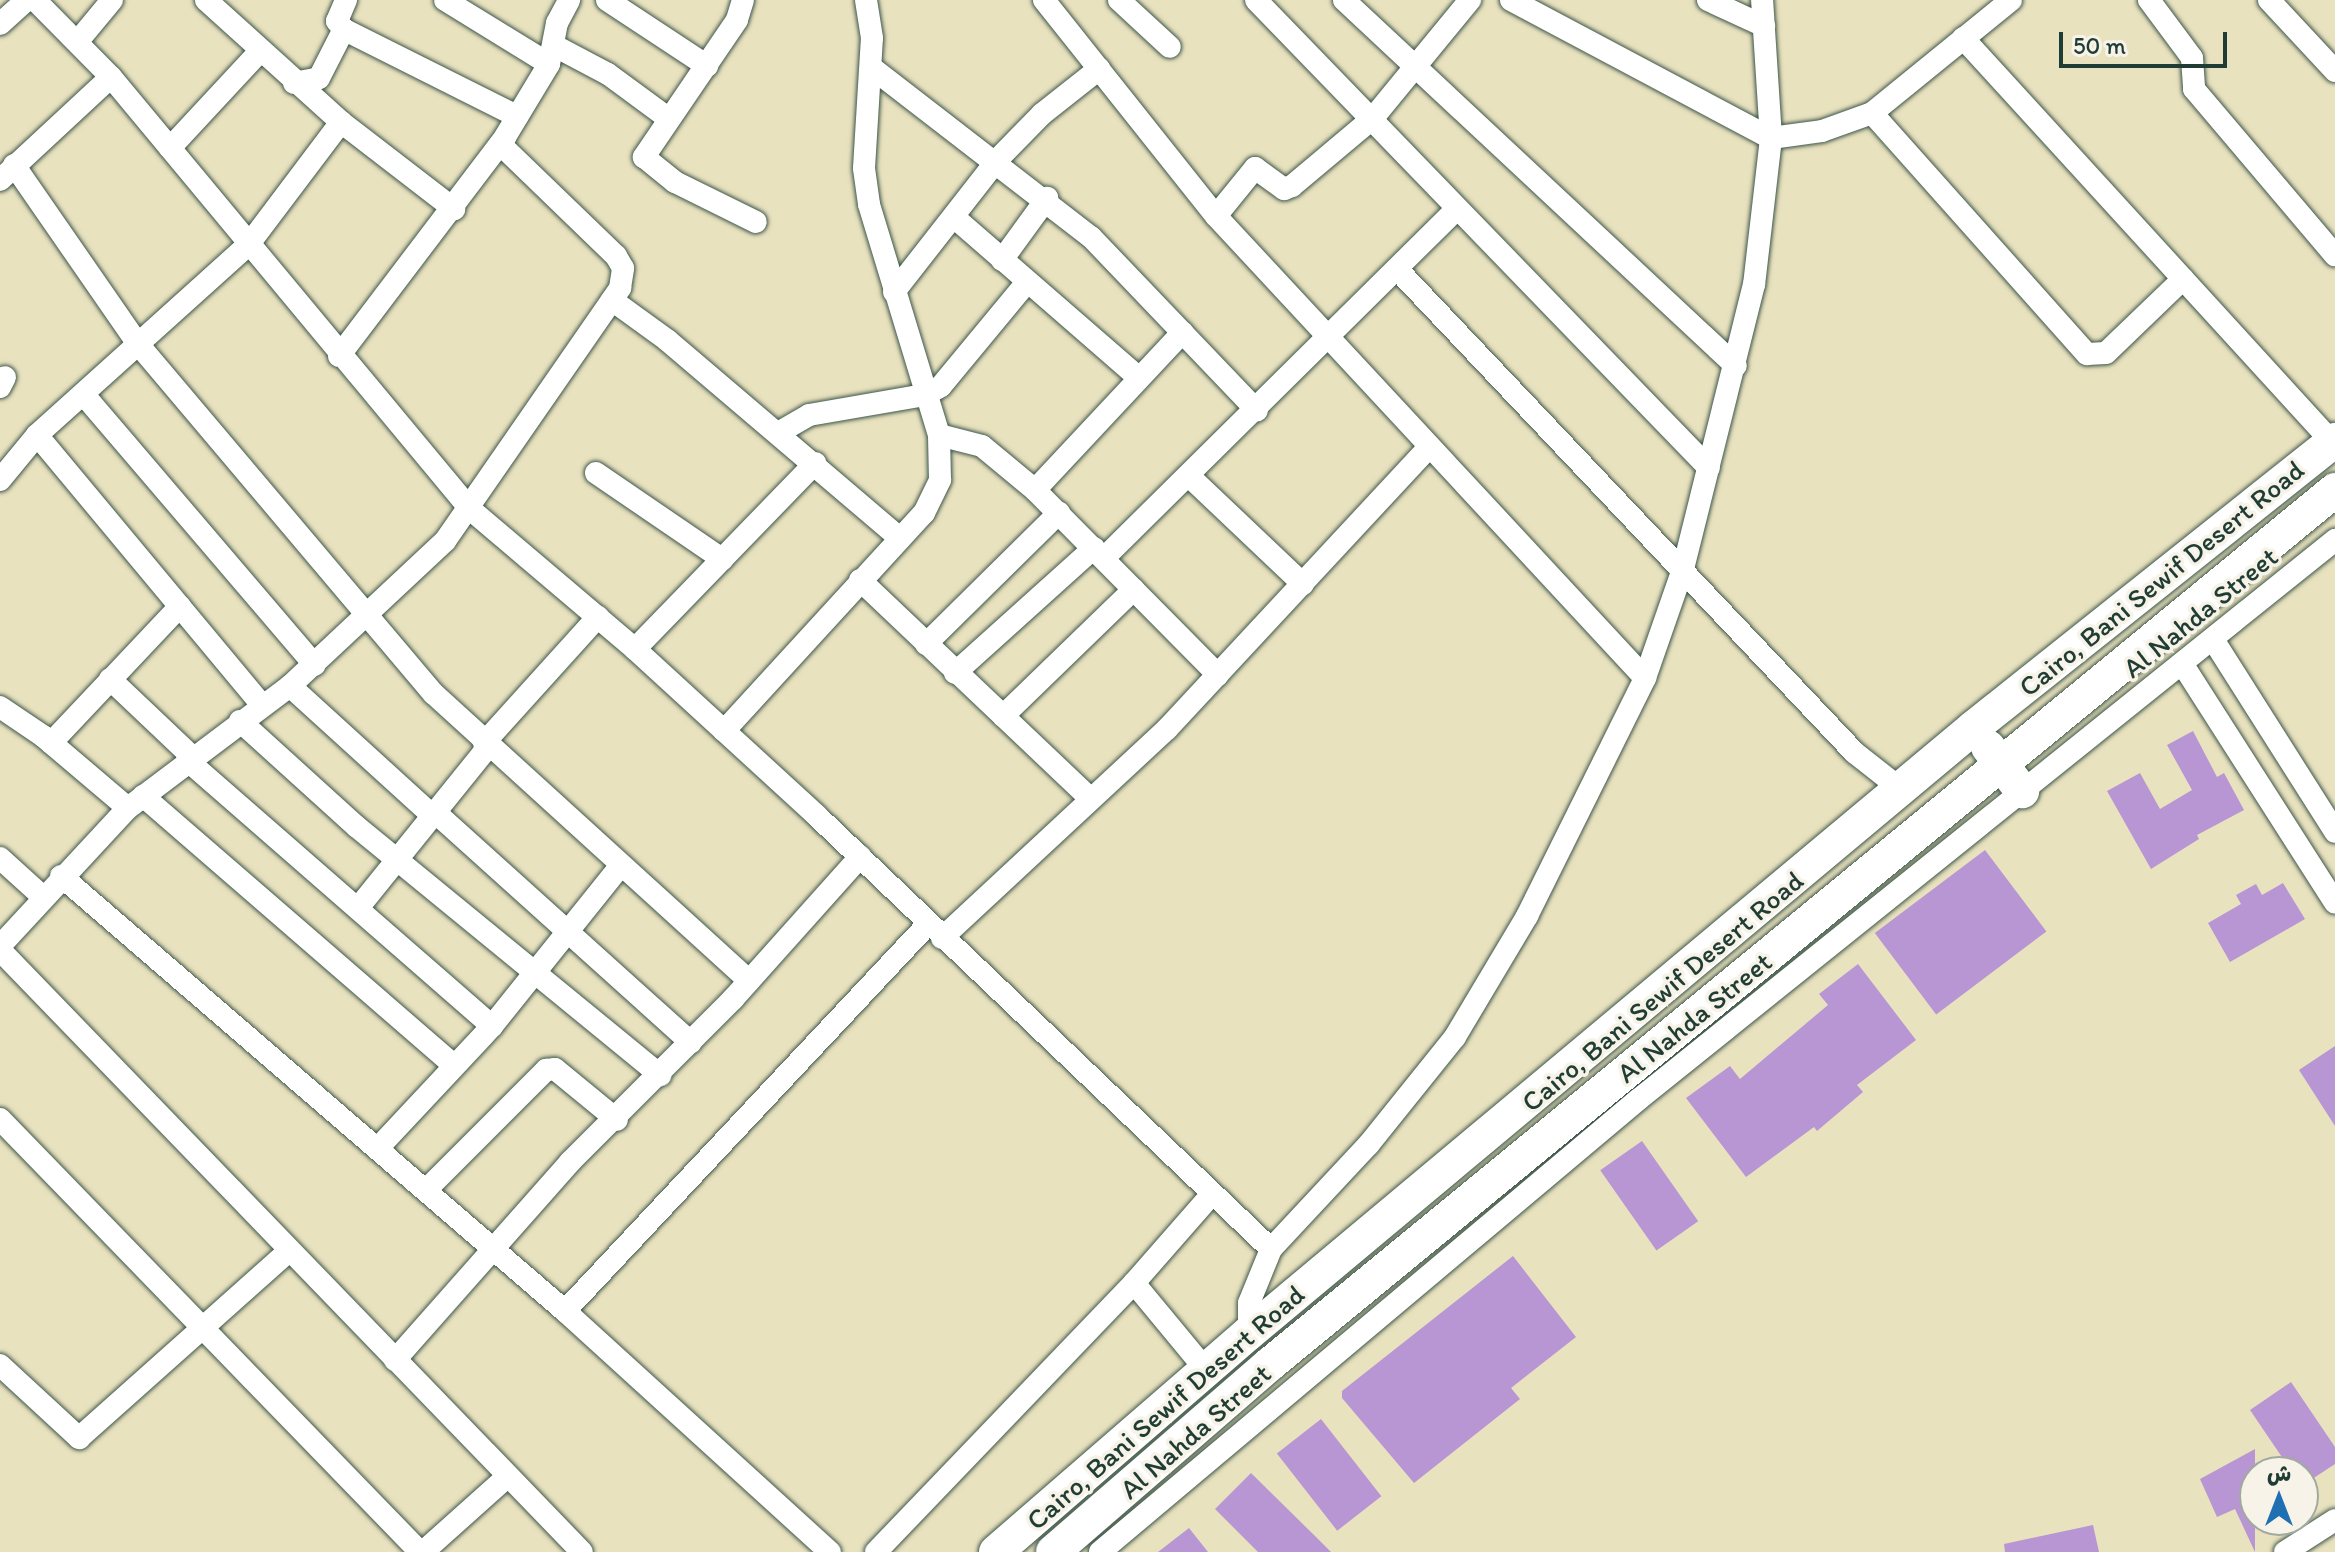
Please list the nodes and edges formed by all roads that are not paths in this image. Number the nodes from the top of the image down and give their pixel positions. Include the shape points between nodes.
1 (27, 0) edge
2 (35, 0) edge
3 (112, 0) edge
4 (206, 0) edge
5 (346, 0) edge
6 (445, 0) edge
7 (569, 0) edge
8 (607, 0) edge
9 (743, 0) edge
10 (866, 0) edge
11 (1044, 0) edge
12 (1119, 0) edge
13 (1256, 0) edge
14 (1344, 0) edge
15 (1470, 0) edge
16 (1511, 0) edge
17 (1708, 0) edge
18 (1762, 0) edge
19 (2149, 0) edge
20 (2269, 0) edge
21 (1997, 4) edge
22 (0, 24) edge
23 (1764, 26) junction
24 (344, 29) junction
25 (1963, 38) junction
26 (78, 41) junction
27 (1170, 47) dead end
28 (260, 51) junction
29 (551, 54) junction
30 (2333, 64) edge
31 (707, 66) junction
32 (872, 68) junction
33 (1418, 68) junction
34 (1099, 69) junction
35 (111, 77) junction
36 (294, 83) junction
37 (1872, 113) junction
38 (517, 116) junction
39 (668, 118) junction
40 (1373, 118) junction
41 (341, 122) junction
42 (1771, 138) junction
43 (500, 144) junction
44 (170, 148) junction
45 (997, 160) junction
46 (7, 173) edge
47 (1047, 198) junction
48 (454, 209) junction
49 (1457, 209) junction
50 (1216, 216) junction
51 (955, 218) junction
52 (756, 222) dead end
53 (249, 244) junction
54 (2335, 255) edge
55 (1002, 260) junction
56 (1397, 269) junction
57 (2183, 279) junction
58 (1027, 282) junction
59 (894, 292) junction
60 (612, 300) junction
61 (1183, 332) junction
62 (1327, 338) junction
63 (138, 344) junction
64 (339, 356) junction
65 (1736, 366) junction
66 (1137, 376) junction
67 (84, 395) junction
68 (925, 395) junction
69 (1257, 411) junction
70 (778, 433) junction
71 (37, 435) junction
72 (939, 435) junction
73 (2334, 441) edge
74 (1429, 447) junction
75 (815, 463) junction
76 (1709, 468) junction
77 (596, 473) dead end
78 (1189, 476) junction
79 (0, 480) edge
80 (1035, 490) junction
81 (2335, 490) edge
82 (470, 509) junction
83 (1059, 513) junction
84 (900, 538) junction
85 (2335, 540) edge
86 (1099, 553) junction
87 (722, 559) junction
88 (1683, 569) junction
89 (860, 580) junction
90 (1303, 584) junction
91 (1134, 589) junction
92 (180, 606) junction
93 (598, 617) junction
94 (368, 619) junction
95 (2214, 641) junction
96 (926, 644) junction
97 (635, 649) junction
98 (315, 665) junction
99 (2183, 665) junction
100 (955, 673) junction
101 (1218, 675) junction
102 (1645, 678) junction
103 (110, 679) junction
104 (290, 686) junction
105 (262, 705) junction
106 (0, 707) edge
107 (1003, 716) junction
108 (240, 721) junction
109 (1973, 728) junction
110 (724, 731) junction
111 (51, 743) junction
112 (486, 745) junction
113 (189, 758) junction
114 (2001, 764) junction
115 (1902, 790) junction
116 (2022, 791) junction
117 (1090, 798) junction
118 (135, 802) junction
119 (434, 815) junction
120 (2335, 832) edge
121 (860, 857) junction
122 (0, 858) edge
123 (396, 859) junction
124 (620, 866) junction
125 (61, 876) junction
126 (43, 897) junction
127 (2335, 903) edge
128 (358, 908) junction
129 (935, 931) junction
130 (566, 936) junction
131 (0, 948) edge
132 (536, 971) junction
133 (749, 981) junction
134 (492, 1026) junction
135 (691, 1043) junction
136 (454, 1065) junction
137 (660, 1075) junction
138 (0, 1119) edge
139 (617, 1120) junction
140 (378, 1148) junction
141 (426, 1190) junction
142 (1212, 1194) junction
143 (492, 1248) junction
144 (1271, 1249) junction
145 (289, 1251) junction
146 (1134, 1283) junction
147 (565, 1311) junction
148 (205, 1330) junction
149 (1249, 1333) junction
150 (395, 1360) junction
151 (0, 1365) edge
152 (1206, 1370) junction
153 (508, 1476) junction
154 (2335, 1520) edge
155 (422, 1552) edge
156 (582, 1552) edge
157 (830, 1552) edge
158 (876, 1552) edge
159 (996, 1552) edge
160 (1053, 1552) edge
161 (1100, 1552) edge
162 (2285, 1552) edge

1 - 22 street
2 - 26 street
3 - 26 street
4 - 28 street
5 - 24 street via 337,21
6 - 29 street
7 - 29 street via 557,23
8 - 31 street
9 - 31 street
10 - 32 street
11 - 34 street
12 - 27 street
13 - 40 street
14 - 33 street
15 - 33 street
16 - 42 street
17 - 23 street
18 - 23 street
19 - 54 street via 2192,58 2194,89
20 - 30 street
21 - 25 street
23 - 42 street
24 - 36 street via 320,76
24 - 38 street
25 - 37 street
25 - 57 street
26 - 35 street
28 - 36 street
28 - 44 street
29 - 38 street
29 - 39 street via 608,74
31 - 39 street
32 - 45 street
32 - 59 street via 864,168
33 - 40 street
33 - 65 street
34 - 45 street via 1042,114
34 - 50 street
35 - 44 street
35 - 46 street
36 - 41 street
37 - 42 street via 1822,131
37 - 57 street via 2087,354 2106,353
38 - 43 street
39 - 52 street via 645,149 646,160 675,182
40 - 49 street
40 - 50 street via 1288,188 1262,169 1251,169
41 - 48 street
41 - 53 street
42 - 65 street via 1756,273
43 - 48 street
43 - 60 street via 616,256 622,277
44 - 53 street
45 - 47 street
45 - 51 street
46 - 63 street
47 - 55 street
47 - 61 street
48 - 64 street
49 - 56 street
49 - 76 street
50 - 62 street
51 - 55 street
51 - 59 street
53 - 63 street
53 - 64 street
55 - 58 street
56 - 62 street
56 - 88 street
57 - 73 street
58 - 66 street
58 - 68 street via 952,376
59 - 68 street
60 - 70 street
60 - 82 street
61 - 66 street
61 - 69 street
62 - 69 street
62 - 74 street
63 - 67 street
63 - 94 street
64 - 82 street
65 - 76 street
66 - 80 street
67 - 71 street
67 - 98 street
68 - 70 street via 809,415
68 - 72 street
69 - 78 street
70 - 75 street
71 - 79 street
71 - 92 street
72 - 80 street via 982,446
72 - 84 street via 936,496
73 - 109 main road, Cairo, Bani Sewif Desert Road
74 - 90 street
74 - 102 street
75 - 84 street
75 - 87 street
76 - 88 street
77 - 87 street
78 - 86 street
78 - 90 street
80 - 83 street
81 - 114 main road, Cairo, Bani Sewif Desert Road
82 - 93 street
82 - 94 street
83 - 86 street
83 - 96 street
84 - 89 street
85 - 95 street, Al Nahda Street
86 - 91 street
86 - 100 street
87 - 97 street
88 - 102 street
88 - 115 street via 1855,753
89 - 96 street
89 - 110 street
90 - 101 street
91 - 101 street
91 - 107 street
92 - 103 street
92 - 105 street
93 - 97 street
93 - 112 street
94 - 98 street
94 - 112 street
95 - 99 street, Al Nahda Street
95 - 120 street
96 - 100 street
97 - 110 street
98 - 104 street
99 - 116 street, Al Nahda Street
99 - 127 street
100 - 107 street
101 - 117 street
102 - 144 street via 1527,916 1455,1037 1369,1144
103 - 111 street
103 - 113 street
104 - 105 street
104 - 119 street
105 - 108 street
106 - 111 street
107 - 117 street
108 - 113 street
108 - 123 street
109 - 114 main road
109 - 115 main road, Cairo, Bani Sewif Desert Road
110 - 121 street
111 - 118 street
112 - 119 street
112 - 124 street
113 - 118 street
113 - 128 street
114 - 116 main road
114 - 160 main road, Cairo, Bani Sewif Desert Road via 1270,1364
115 - 149 main road, Cairo, Bani Sewif Desert Road
116 - 161 street, Al Nahda Street via 1639,1099
117 - 129 street
118 - 125 street
118 - 136 street
119 - 123 street
119 - 130 street
121 - 129 street
121 - 133 street
122 - 126 street
123 - 128 street
123 - 132 street
124 - 130 street
124 - 133 street
125 - 126 street
125 - 140 street
126 - 131 street
128 - 134 street
129 - 142 street
129 - 147 street
130 - 132 street
130 - 135 street
131 - 145 street
132 - 134 street
132 - 137 street
133 - 135 street
134 - 136 street
135 - 137 street
136 - 140 street
137 - 139 street
138 - 148 street
139 - 141 street via 555,1069 546,1070
139 - 143 street
140 - 141 street
141 - 143 street
142 - 144 street
142 - 146 street
143 - 147 street
143 - 150 street
144 - 149 street via 1249,1303
145 - 148 street
145 - 150 street
146 - 152 street
146 - 158 street
147 - 157 street
148 - 151 street via 79,1438
148 - 155 street
149 - 152 main road, Cairo, Bani Sewif Desert Road
150 - 153 street
152 - 159 main road, Cairo, Bani Sewif Desert Road
153 - 155 street
153 - 156 street
154 - 162 street

